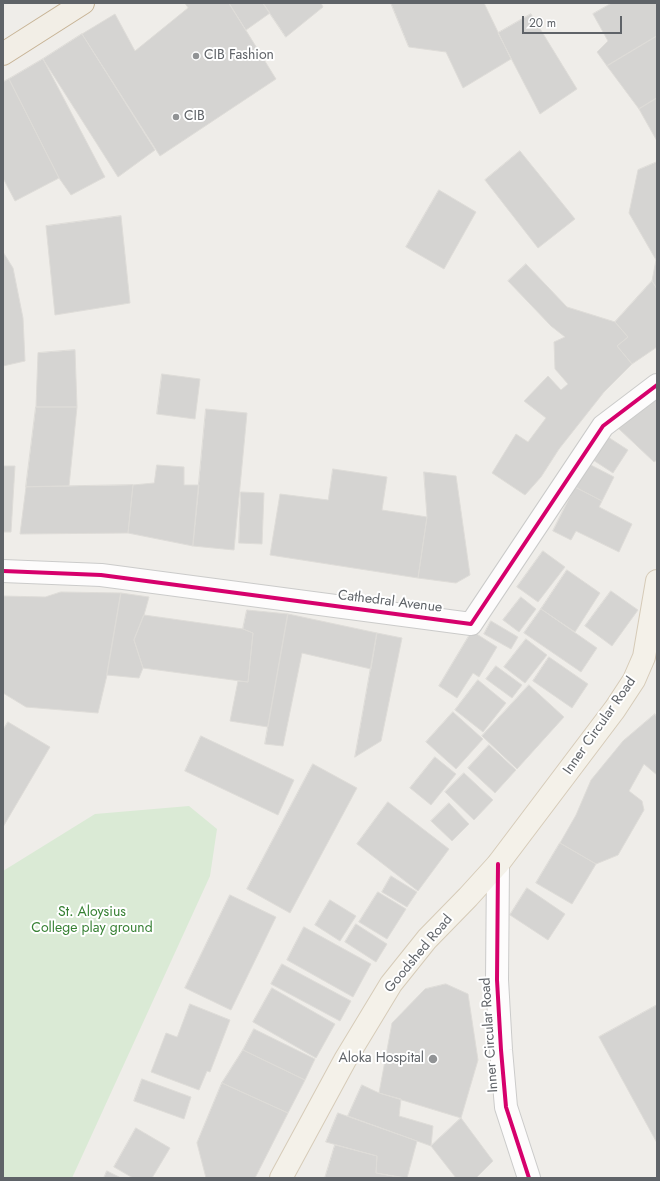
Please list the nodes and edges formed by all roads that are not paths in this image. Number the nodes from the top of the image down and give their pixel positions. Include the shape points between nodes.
1 (83, 3) edge
2 (3, 54) edge
3 (657, 385) edge
4 (3, 571) edge
5 (657, 581) edge
6 (650, 656) edge
7 (498, 864) junction
8 (281, 1178) edge
9 (528, 1178) edge

1 - 2 highway
3 - 4 street, Cathedral Avenue via 603,426 471,624 101,575
5 - 6 main road
6 - 7 main road, Inner Circular Road via 615,709
7 - 8 main road, Goodshed Road via 427,939 391,984 345,1060
7 - 9 street, Inner Circular Road via 497,980 506,1108

